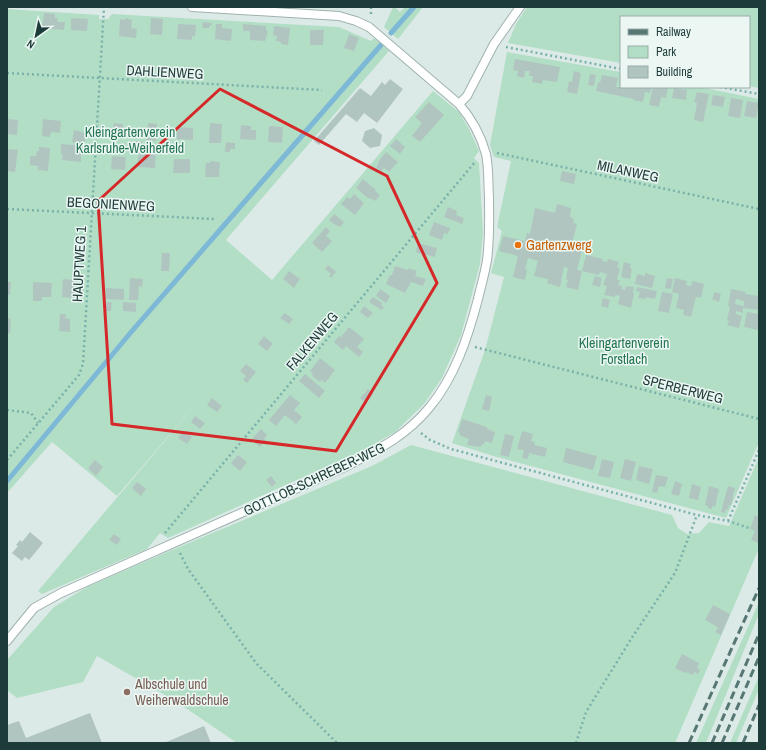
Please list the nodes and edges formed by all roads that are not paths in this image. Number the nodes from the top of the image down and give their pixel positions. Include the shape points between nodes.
1 (192, 7) edge
2 (520, 7) edge
3 (460, 104) junction
4 (7, 641) edge

1 - 3 lane, GOTTLOB-SCHREBER-WEG via 339,16 356,21 369,27
2 - 3 lane via 494,44 467,96
3 - 4 lane, GOTTLOB-SCHREBER-WEG via 477,131 486,155 490,234 487,261 462,351 429,408 413,426 390,444 345,467 61,592 34,608

